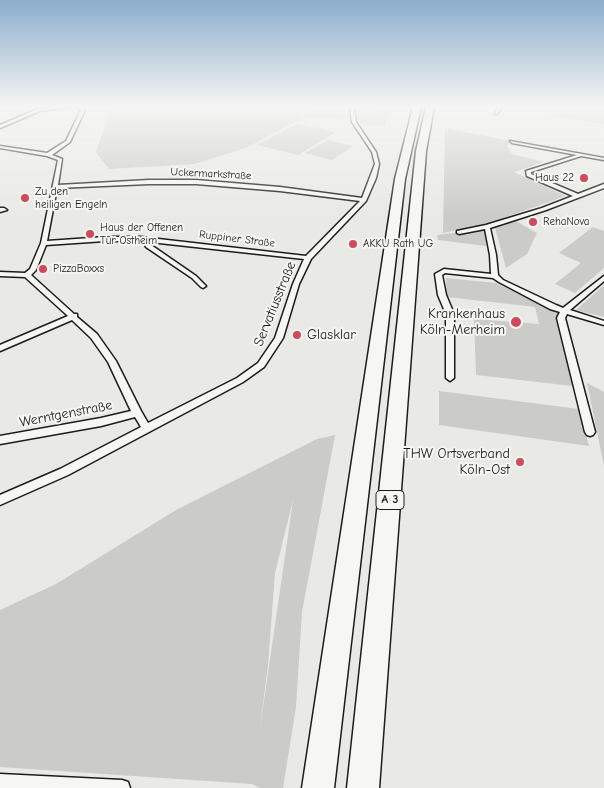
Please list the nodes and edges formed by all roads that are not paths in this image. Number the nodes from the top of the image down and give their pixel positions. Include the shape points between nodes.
1 (65, 144) edge
2 (369, 144) edge
3 (408, 144) edge
4 (422, 144) edge
5 (522, 144) edge
6 (0, 147) edge
7 (581, 154) junction
8 (48, 155) junction
9 (604, 159) edge
10 (604, 186) edge
11 (56, 187) junction
12 (593, 190) junction
13 (604, 194) edge
14 (576, 195) junction
15 (364, 200) junction
16 (487, 227) junction
17 (459, 232) dead end
18 (147, 240) junction
19 (44, 244) junction
20 (308, 258) junction
21 (0, 274) edge
22 (27, 274) junction
23 (495, 276) junction
24 (604, 278) edge
25 (203, 286) dead end
26 (564, 311) junction
27 (74, 316) junction
28 (604, 323) edge
29 (0, 348) edge
30 (450, 378) dead end
31 (137, 414) junction
32 (147, 429) junction
33 (590, 432) dead end
34 (0, 440) edge
35 (0, 500) edge
36 (0, 782) edge
37 (122, 788) edge
38 (318, 788) edge
39 (364, 788) edge

1 - 8 street
2 - 15 street, Servatiusstraße via 377,164
3 - 38 highway, A 3 via 400,179
4 - 39 highway, A 3
5 - 7 street
6 - 8 street
7 - 9 street
7 - 14 street via 527,173
8 - 11 street via 60,159
10 - 12 street
11 - 15 street, Uckermarkstraße via 202,182 280,188
11 - 19 street
12 - 13 street
12 - 14 street
14 - 16 street
15 - 20 street, Servatiusstraße
16 - 17 street
16 - 23 street via 494,254
18 - 19 street, Ruppiner Straße via 104,239
18 - 20 street, Ruppiner Straße
18 - 25 street via 148,246
19 - 22 street via 33,270
20 - 32 street, Servatiusstraße via 279,338 261,366
21 - 22 street
22 - 27 street
23 - 26 street
23 - 30 street via 444,271 438,274 450,314
24 - 26 street
26 - 28 street
26 - 33 street via 561,318
27 - 29 street
27 - 31 street via 94,336 112,362
31 - 32 street
31 - 34 street, Werntgenstraße
32 - 35 street, Servatiusstraße via 64,472
36 - 37 street

